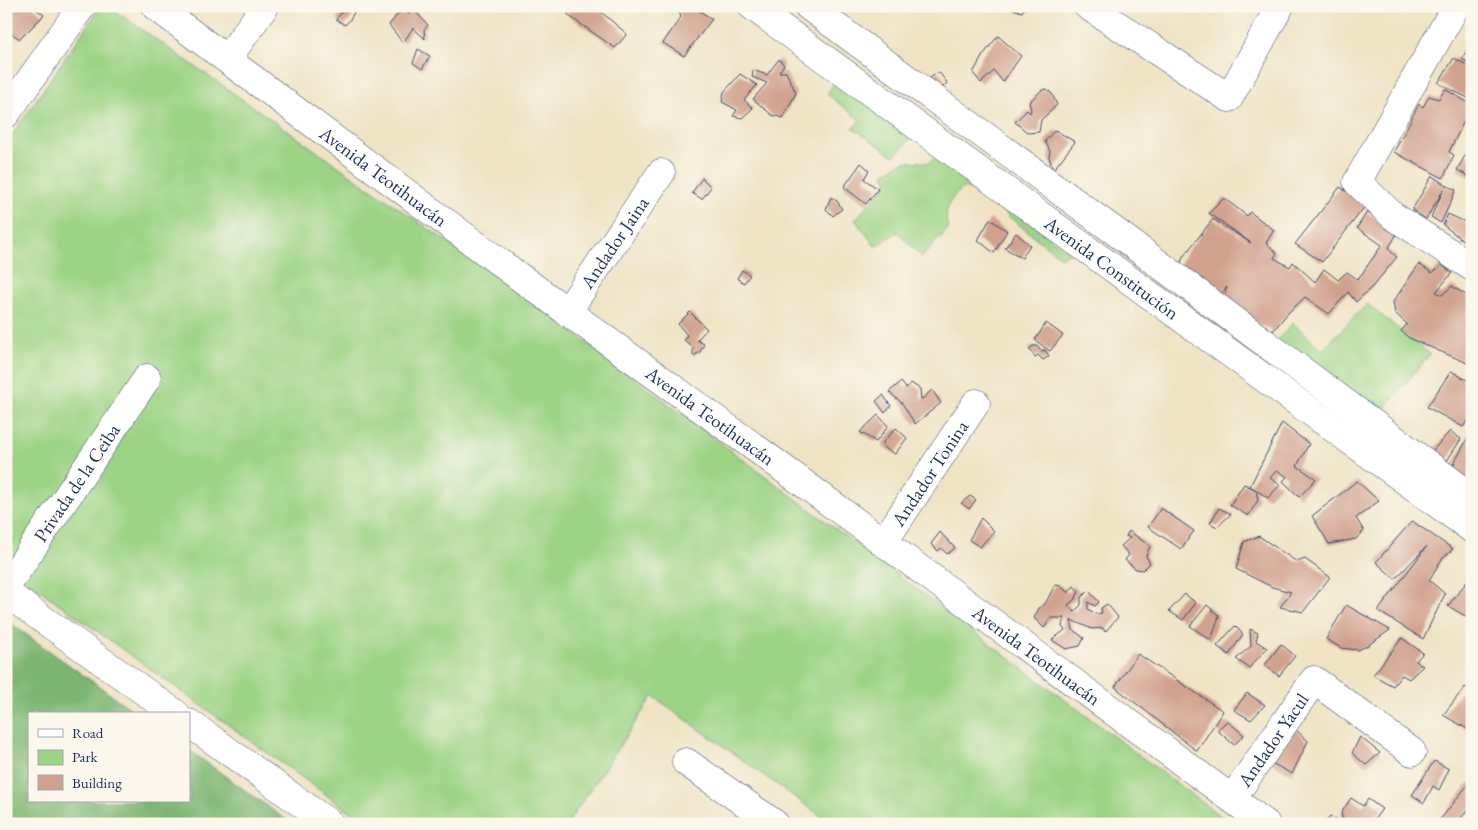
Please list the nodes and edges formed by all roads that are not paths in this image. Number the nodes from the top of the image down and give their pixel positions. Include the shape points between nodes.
1 (82, 6) edge
2 (155, 6) edge
3 (264, 6) edge
4 (752, 6) edge
5 (808, 6) edge
6 (1280, 6) edge
7 (1456, 6) edge
8 (1105, 11) edge
9 (227, 59) junction
10 (6, 114) edge
11 (661, 173) dead end
12 (1472, 267) edge
13 (1196, 292) junction
14 (567, 312) junction
15 (1179, 316) junction
16 (147, 378) dead end
17 (976, 403) dead end
18 (1472, 497) edge
19 (1472, 530) edge
20 (883, 544) junction
21 (6, 587) edge
22 (6, 593) edge
23 (173, 712) edge
24 (190, 724) edge
25 (1412, 752) dead end
26 (686, 762) dead end
27 (1232, 799) junction
28 (330, 824) edge
29 (775, 824) edge
30 (1266, 824) edge

1 - 10 street
2 - 9 street, Avenida Teotihuacán
3 - 9 street
4 - 15 street, Avenida Constitución
5 - 13 street, Avenida Constitución
6 - 8 street via 1228,98
7 - 12 street via 1357,182 1393,216
9 - 14 street, Avenida Teotihuacán
11 - 14 street, Andador Jaina
13 - 15 street
13 - 18 street, Avenida Constitución
14 - 20 street, Avenida Teotihuacán
15 - 19 street, Avenida Constitución
16 - 21 street, Privada de la Ceiba
17 - 20 street, Andador Tonina
20 - 27 street, Avenida Teotihuacán
22 - 23 street
24 - 28 street
25 - 27 street, Andador Yacul via 1314,680
26 - 29 street
27 - 30 street, Avenida Teotihuacán

